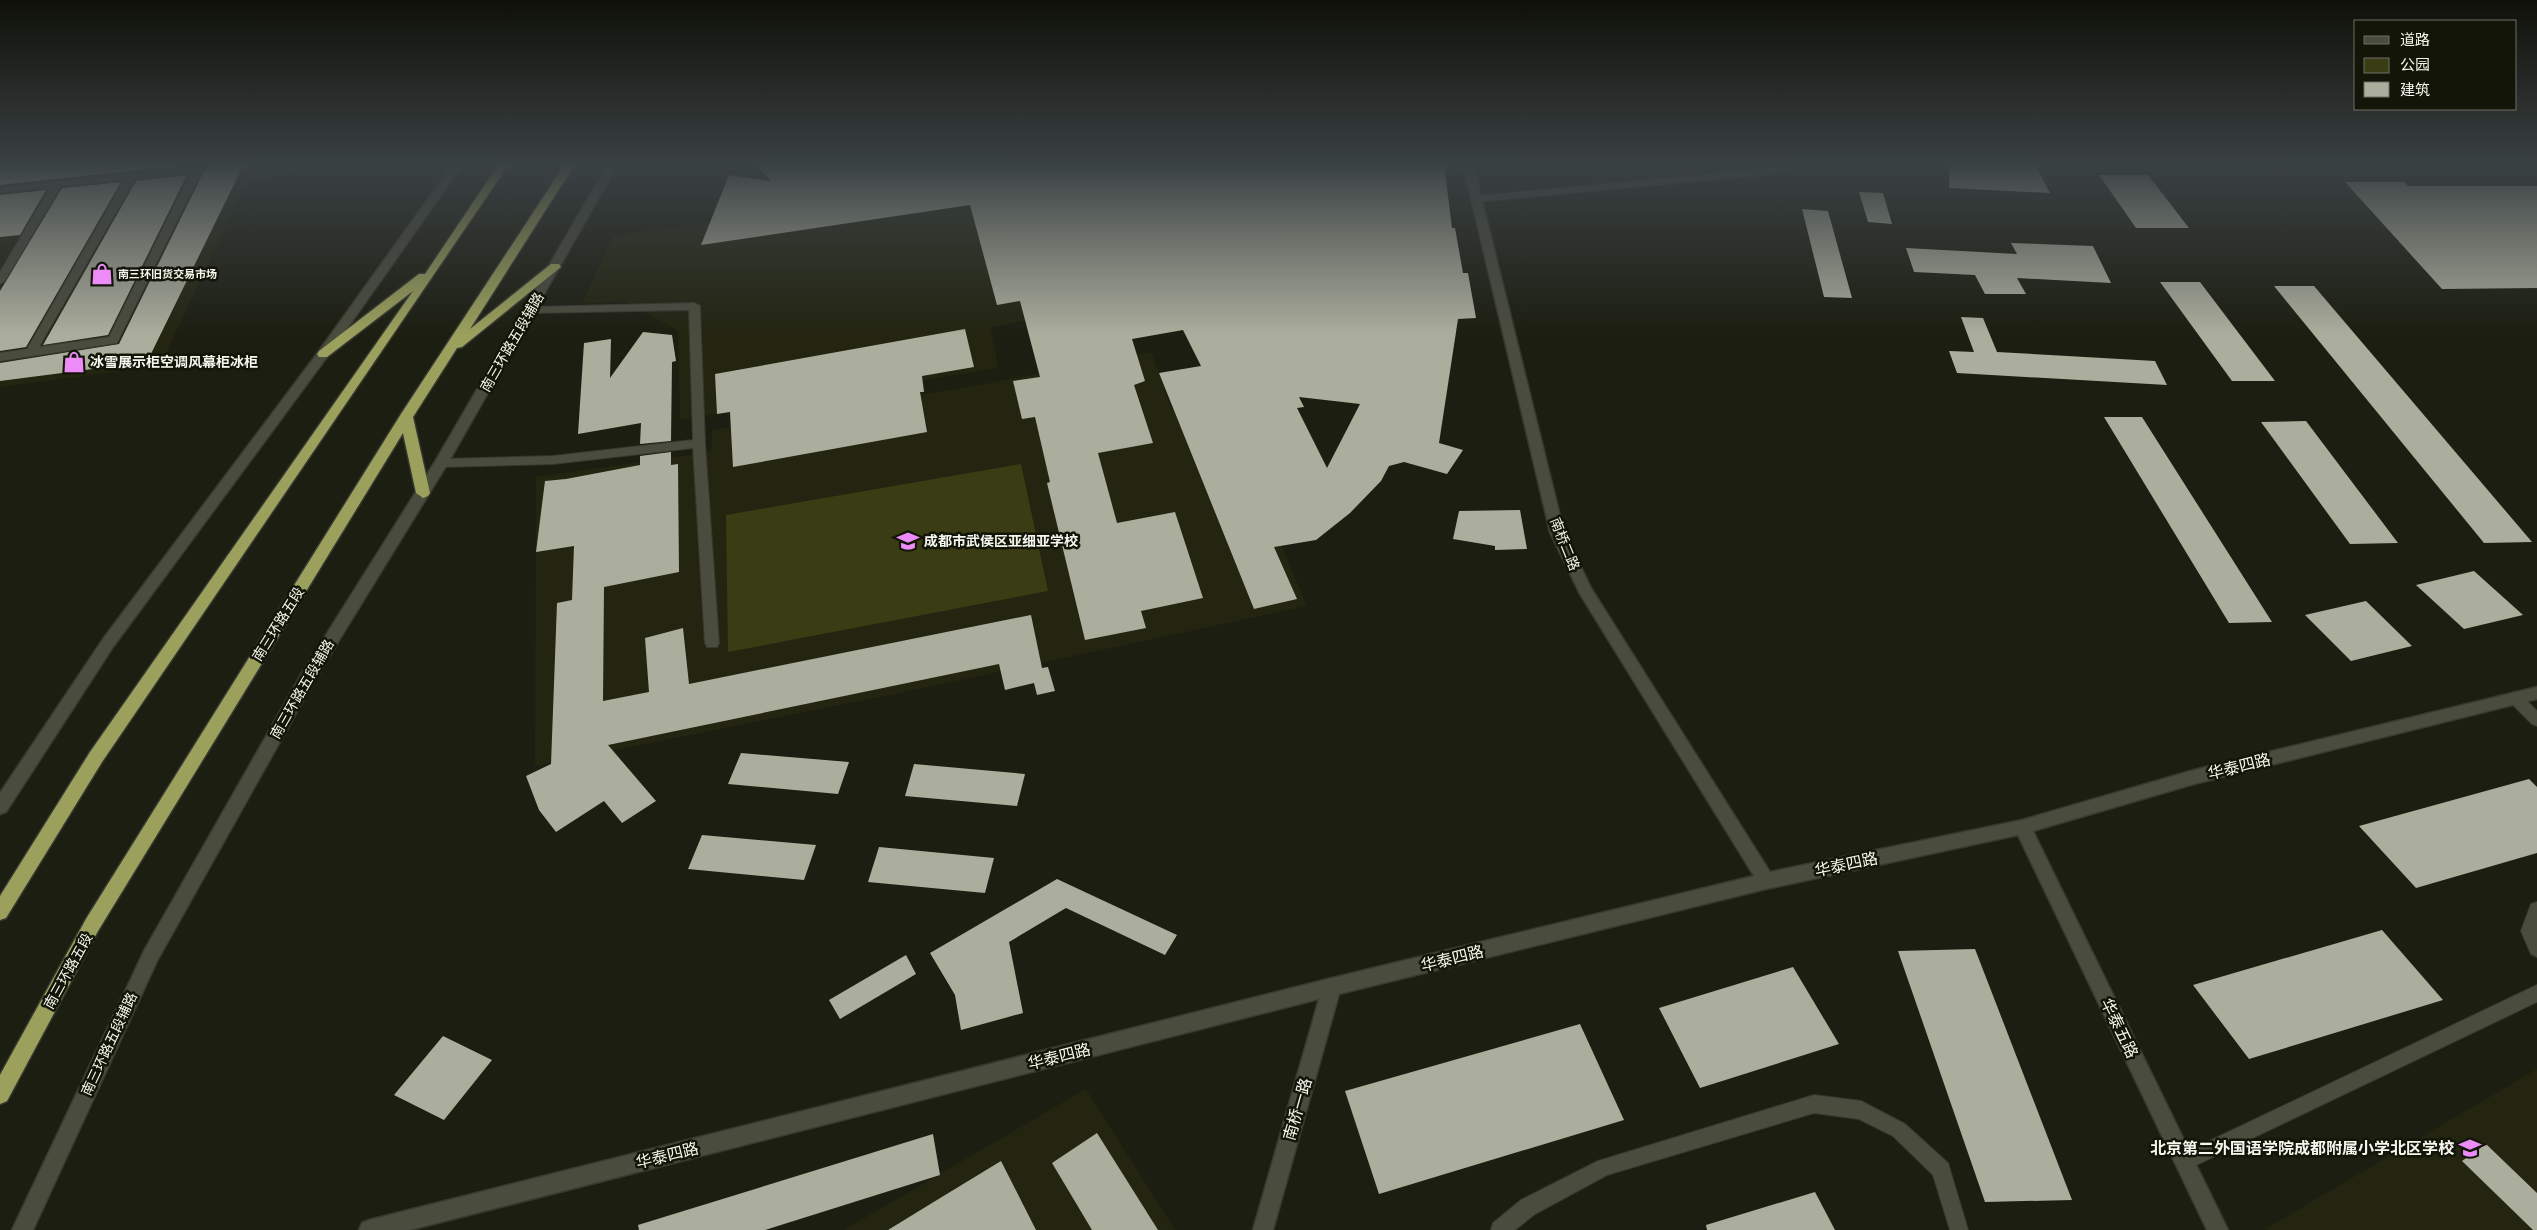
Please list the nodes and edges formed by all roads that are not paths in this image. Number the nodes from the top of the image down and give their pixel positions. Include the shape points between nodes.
1 (35, 221) edge
2 (106, 221) edge
3 (173, 221) edge
4 (417, 221) edge
5 (466, 221) edge
6 (533, 221) edge
7 (581, 221) edge
8 (1481, 221) edge
9 (555, 267) junction
10 (434, 269) junction
11 (0, 281) edge
12 (531, 310) junction
13 (31, 352) junction
14 (447, 353) junction
15 (323, 354) junction
16 (0, 357) edge
17 (406, 417) junction
18 (698, 443) junction
19 (441, 463) junction
20 (423, 493) junction
21 (712, 644) dead end
22 (2537, 693) edge
23 (2515, 698) junction
24 (2537, 720) edge
25 (0, 806) edge
26 (2022, 827) junction
27 (1766, 881) junction
28 (2537, 909) edge
29 (0, 912) edge
30 (2537, 949) edge
31 (1332, 987) junction
32 (2537, 993) edge
33 (0, 1094) edge
34 (2186, 1160) junction
35 (22, 1230) edge
36 (369, 1230) edge
37 (1263, 1230) edge
38 (1500, 1230) edge
39 (1959, 1230) edge
40 (2218, 1230) edge

1 - 11 lane
2 - 13 lane
3 - 13 lane via 113,340
4 - 15 street
5 - 10 highway
6 - 14 highway, 南三环路五段
7 - 9 street, 南三环路五段辅路
8 - 27 street, 南桥二路 via 1557,532 1584,590
9 - 12 street, 南三环路五段辅路
9 - 14 highway
10 - 15 highway
10 - 29 highway via 96,757
12 - 18 lane via 694,306
12 - 19 street, 南三环路五段辅路
13 - 16 lane
14 - 17 highway, 南三环路五段
15 - 25 street via 108,643
17 - 20 highway
17 - 33 highway, 南三环路五段 via 92,925
18 - 19 lane via 552,460
18 - 21 lane
19 - 20 street, 南三环路五段辅路
20 - 35 street, 南三环路五段辅路 via 308,676 151,955
22 - 23 street, 华泰四路
23 - 24 lane
23 - 26 street, 华泰四路 via 2194,776
26 - 27 street, 华泰四路
26 - 34 street, 华泰五路
27 - 31 street, 华泰四路
28 - 30 lane via 2529,931
31 - 36 street, 华泰四路
31 - 37 street, 南桥一路
32 - 34 lane
34 - 40 street, 华泰五路
38 - 39 lane via 1528,1207 1604,1167 1814,1104 1861,1110 1899,1130 1941,1170

